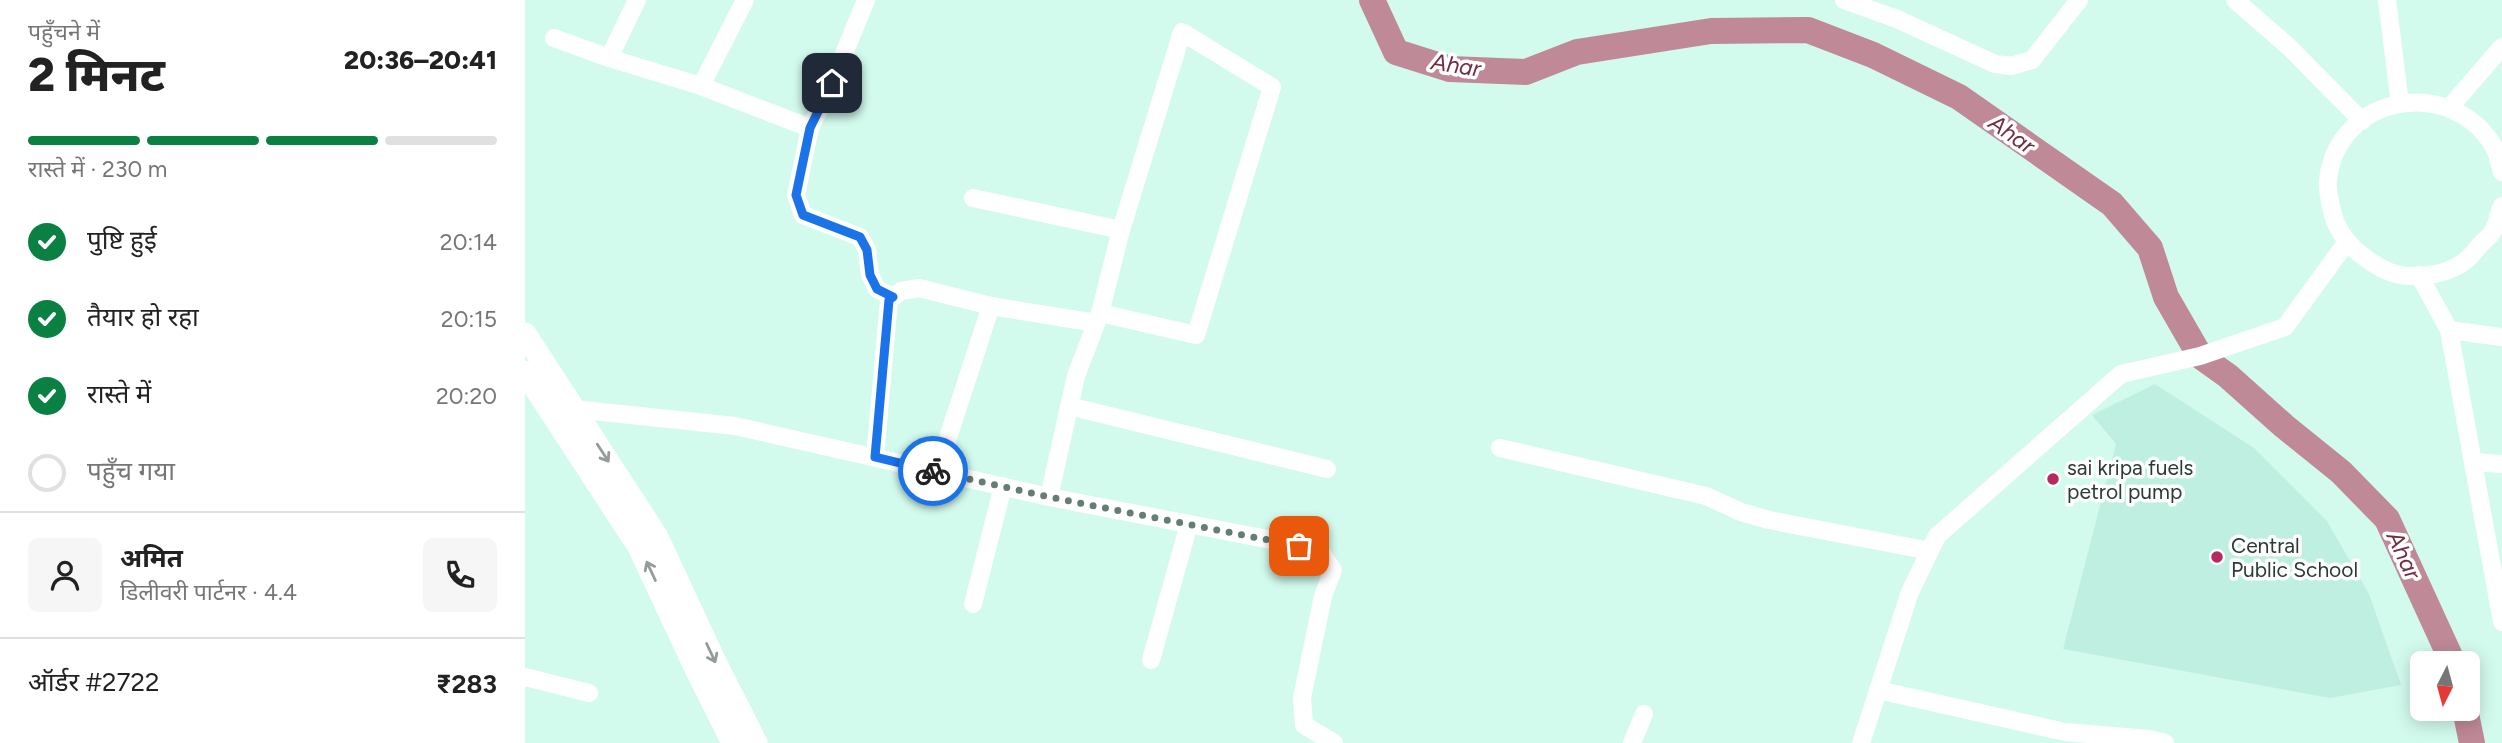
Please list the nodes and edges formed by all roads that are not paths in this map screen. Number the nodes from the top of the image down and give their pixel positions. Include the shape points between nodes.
1 (637, 0) edge
2 (745, 0) edge
3 (866, 0) edge
4 (1844, 0) edge
5 (2079, 0) edge
6 (2235, 0) edge
7 (2387, 0) edge
8 (554, 38) dead end
9 (2502, 47) edge
10 (609, 58) junction
11 (701, 86) junction
12 (2400, 104) junction
13 (2449, 108) junction
14 (2362, 121) junction
15 (810, 128) junction
16 (2498, 145) edge
17 (2502, 172) edge
18 (973, 198) dead end
19 (2502, 206) edge
20 (1121, 230) junction
21 (2498, 232) edge
22 (2346, 243) junction
23 (2419, 275) junction
24 (893, 297) junction
25 (991, 306) junction
26 (1098, 318) junction
27 (2449, 330) junction
28 (525, 334) edge
29 (2502, 337) edge
30 (525, 372) edge
31 (531, 389) edge
32 (1069, 406) junction
33 (565, 414) junction
34 (1500, 448) dead end
35 (875, 457) junction
36 (2473, 462) junction
37 (2502, 464) edge
38 (1327, 469) dead end
39 (937, 471) junction
40 (1003, 486) junction
41 (1049, 497) junction
42 (1189, 524) junction
43 (1930, 551) junction
44 (2497, 577) edge
45 (973, 604) dead end
46 (2502, 622) edge
47 (1151, 660) dead end
48 (525, 677) edge
49 (1878, 690) junction
50 (589, 693) dead end
51 (1644, 714) dead end
52 (733, 743) edge
53 (756, 743) edge
54 (1334, 743) edge
55 (1632, 743) edge
56 (1861, 743) edge
57 (2165, 743) edge

1 - 10 street
2 - 11 street
3 - 15 street
4 - 5 street via 1995,64 2011,66 2032,60
6 - 14 street
7 - 12 street
8 - 10 street
9 - 13 street
10 - 11 street
11 - 15 street
12 - 13 street via 2412,101
12 - 14 street via 2374,111
13 - 16 street via 2470,119
14 - 22 street via 2336,151 2328,181 2332,215
15 - 24 street via 796,195 803,215 860,237 877,289
16 - 17 street
18 - 20 street
19 - 21 street
20 - 26 street
20 - 26 street via 1182,32 1272,87 1196,335
21 - 23 street via 2463,263 2435,275
22 - 23 street via 2388,272
22 - 43 street via 2285,327 2200,356 2121,374 1937,536
23 - 27 street
24 - 25 street via 919,288
24 - 35 street via 889,300
25 - 26 street
25 - 39 street
26 - 32 street
27 - 29 street
27 - 36 street
28 - 33 main road
30 - 31 main road
31 - 33 main road
32 - 38 street
32 - 41 street
33 - 35 street via 735,426
52 -> 33 main road via 639,547
33 -> 53 main road via 657,537
34 - 43 street via 1706,496 1769,520
35 - 39 street
36 - 37 street
36 - 44 street
39 - 40 street
40 - 41 street
40 - 45 street
41 - 42 street
42 - 47 street
42 - 54 street via 1321,551 1333,570 1323,596 1302,698 1304,725
43 - 49 street via 1910,592
44 - 46 street
48 - 50 street
49 - 56 street
49 - 57 street via 2066,732
51 - 55 street

